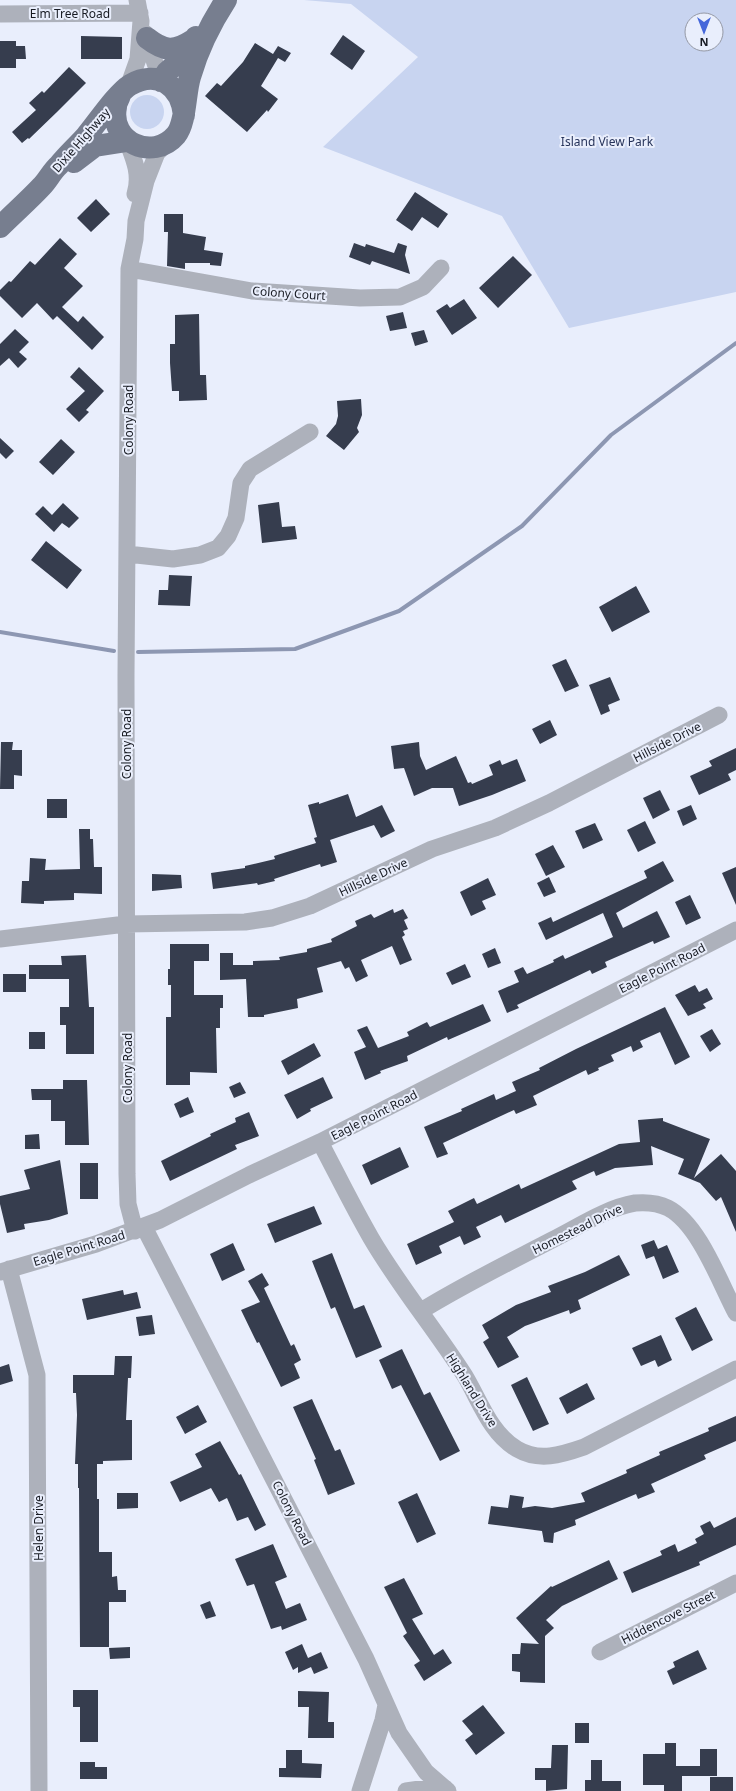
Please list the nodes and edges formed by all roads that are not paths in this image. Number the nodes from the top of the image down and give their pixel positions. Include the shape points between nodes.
1 (226, 0) edge
2 (0, 14) edge
3 (141, 18) edge
4 (193, 40) junction
5 (161, 81) junction
6 (124, 91) junction
7 (184, 115) junction
8 (127, 141) junction
9 (168, 142) junction
10 (42, 186) junction
11 (0, 227) edge
12 (131, 263) junction
13 (441, 268) dead end
14 (310, 432) dead end
15 (127, 554) junction
16 (719, 715) dead end
17 (126, 924) junction
18 (736, 930) edge
19 (0, 939) edge
20 (320, 1142) junction
21 (140, 1229) junction
22 (4, 1271) edge
23 (421, 1311) junction
24 (736, 1313) edge
25 (736, 1369) edge
26 (736, 1583) edge
27 (600, 1652) dead end
28 (386, 1705) junction
29 (447, 1790) edge
30 (39, 1791) edge
31 (360, 1791) edge
32 (406, 1791) edge

1 - 4 main road via 207,19
1 - 7 main road via 212,21 191,74
2 - 3 street, Elm Tree Road
3 - 4 main road via 157,46 167,49 180,48
3 - 5 street
3 - 6 street via 138,59
4 - 5 main road via 182,59
5 - 6 main road via 146,80
5 - 7 main road via 172,86 183,105
6 - 8 main road, Dixie Highway via 116,106 115,118
6 - 10 main road, Dixie Highway
7 - 9 main road via 176,135
8 - 9 main road, Dixie Highway via 148,148 159,147
8 - 10 main road, Dixie Highway via 95,146
8 - 12 street, Colony Road via 136,162 137,174 137,188 129,216
9 - 12 street, Colony Road via 157,153 146,181 136,221
10 - 11 main road, Dixie Highway
12 - 13 street, Colony Court via 252,291 360,298 400,297 423,286
12 - 15 street, Colony Road
14 - 15 street via 250,469 241,483 236,518 228,536 218,548 200,555 174,559
15 - 17 street, Colony Road
16 - 17 street, Hillside Drive via 550,803 495,828 432,849 291,913 245,922
17 - 19 street, Hillside Drive
17 - 21 street, Colony Road via 128,1204
18 - 20 street, Eagle Point Road
20 - 21 street, Eagle Point Road
20 - 23 street, Highland Drive via 371,1238
21 - 22 street, Eagle Point Road
21 - 28 street, Colony Road via 360,1646
22 - 30 street, Helen Drive via 37,1375
23 - 24 street, Homestead Drive via 447,1294 589,1221 616,1208 644,1202 667,1208 689,1226 700,1242
23 - 25 street, Highland Drive via 465,1377 489,1421 501,1436 516,1448 535,1457 555,1456 584,1447
26 - 27 street, Hiddencove Street
28 - 29 street, Colony Road via 414,1757 426,1772
28 - 31 street
29 - 32 street via 427,1788

